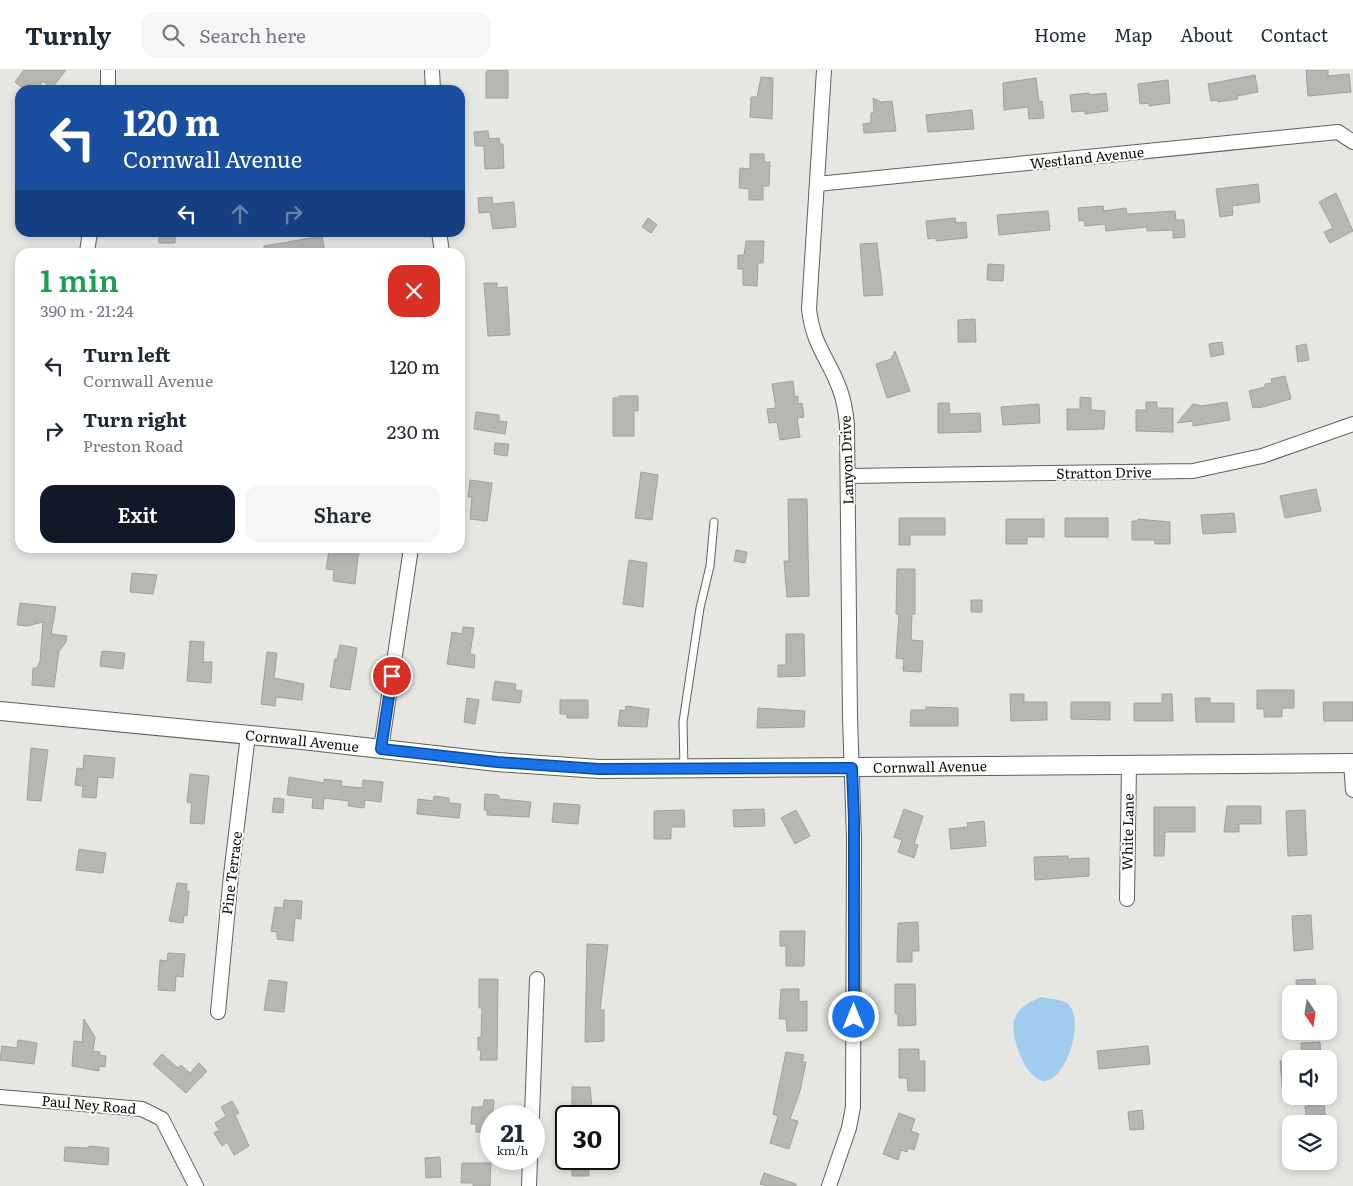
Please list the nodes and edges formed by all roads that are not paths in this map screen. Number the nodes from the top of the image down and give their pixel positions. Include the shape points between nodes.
1 (108, 70) edge
2 (432, 70) edge
3 (824, 70) edge
4 (108, 85) edge
5 (433, 85) edge
6 (1353, 142) edge
7 (817, 184) junction
8 (1353, 424) edge
9 (848, 476) junction
10 (714, 522) dead end
11 (410, 553) edge
12 (0, 711) edge
13 (248, 735) junction
14 (381, 749) junction
15 (1352, 762) edge
16 (1129, 764) junction
17 (852, 768) junction
18 (684, 770) junction
19 (1353, 790) edge
20 (1127, 899) dead end
21 (537, 979) dead end
22 (218, 1012) dead end
23 (0, 1097) edge
24 (532, 1105) edge
25 (530, 1170) edge
26 (196, 1186) edge
27 (529, 1186) edge
28 (829, 1186) edge

1 - 4 street
2 - 5 street
3 - 7 street, Lanyon Drive
6 - 7 street, Westland Avenue via 1338,132
7 - 9 street, Lanyon Drive via 809,310 816,344 840,388 845,406
8 - 9 street, Stratton Drive via 1262,456 1193,471
9 - 17 street, Lanyon Drive
10 - 18 lane via 710,566 700,608 683,722
11 - 14 street
12 - 13 street, Cornwall Avenue
13 - 14 street, Cornwall Avenue
13 - 22 street, Pine Terrace
14 - 18 street, Cornwall Avenue via 553,767
15 - 16 street, Cornwall Avenue
15 - 19 street
16 - 17 street, Cornwall Avenue
16 - 20 street, White Lane
17 - 18 street, Cornwall Avenue
17 - 28 street, Lanyon Drive via 853,1099 849,1128
21 - 24 street
23 - 26 street, Paul Ney Road via 142,1109 162,1120
25 - 27 street

